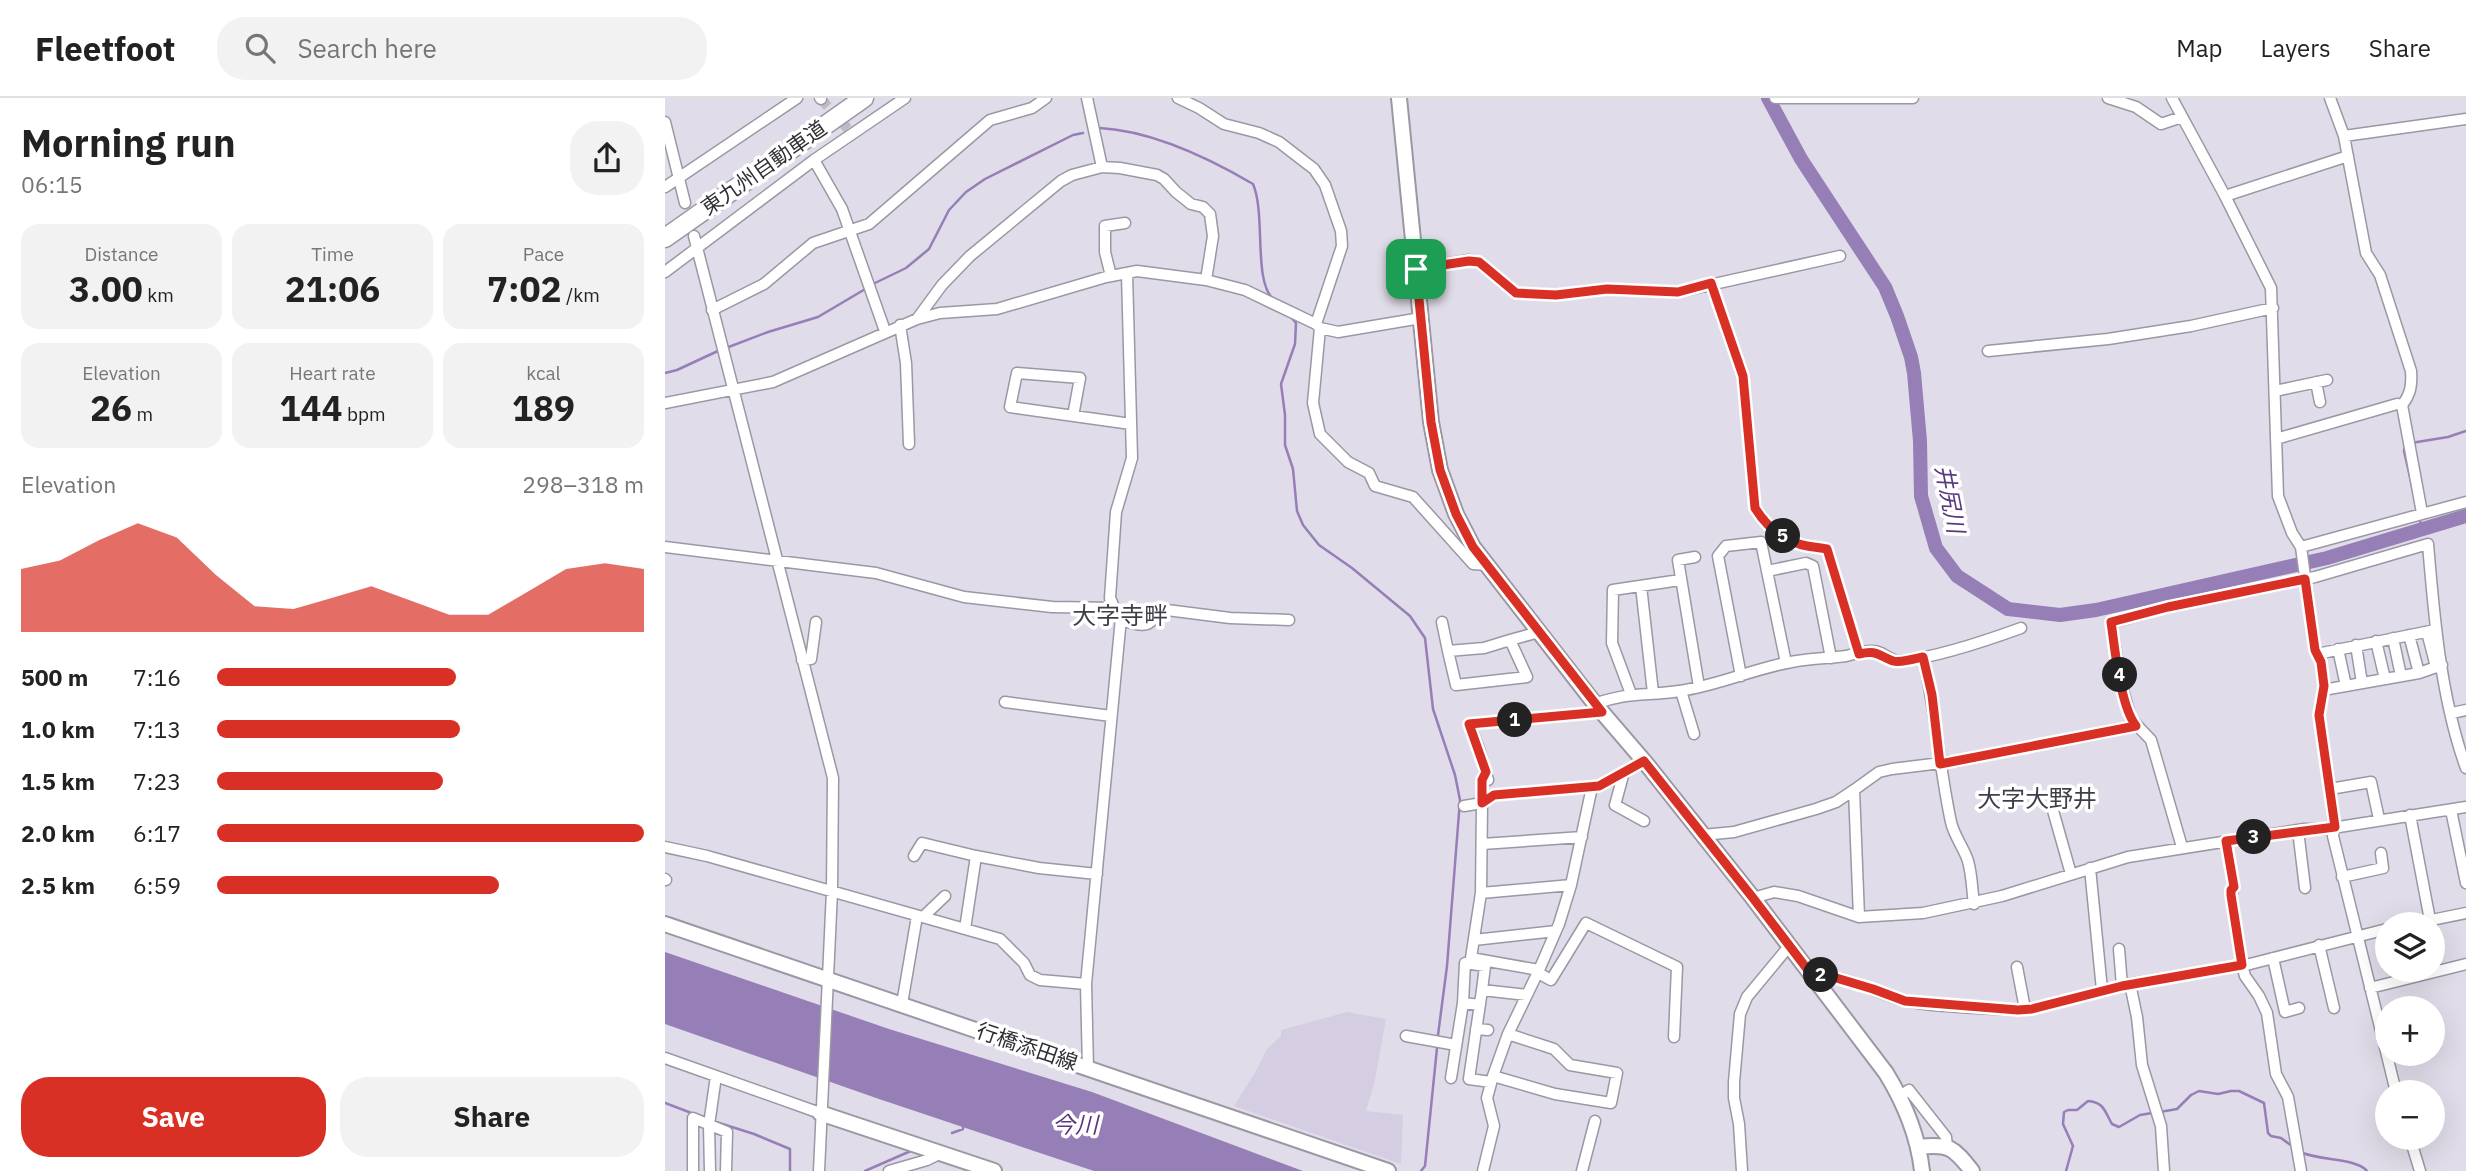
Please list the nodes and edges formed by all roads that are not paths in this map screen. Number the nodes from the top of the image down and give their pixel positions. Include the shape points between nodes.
1 (797, 98) edge
2 (864, 98) edge
3 (905, 98) edge
4 (1046, 98) edge
5 (1087, 98) edge
6 (1178, 98) edge
7 (1399, 98) edge
8 (1775, 98) edge
9 (1913, 98) edge
10 (2108, 98) edge
11 (2172, 98) edge
12 (2330, 98) edge
13 (2182, 117) junction
14 (2466, 120) edge
15 (665, 122) edge
16 (2344, 136) junction
17 (798, 144) junction
18 (2348, 156) junction
19 (670, 158) edge
20 (814, 160) junction
21 (1102, 167) junction
22 (679, 177) junction
23 (750, 177) junction
24 (665, 187) edge
25 (2225, 196) junction
26 (685, 203) dead end
27 (1125, 223) dead end
28 (849, 231) junction
29 (665, 235) edge
30 (694, 236) dead end
31 (696, 247) junction
32 (665, 248) edge
33 (1840, 256) dead end
34 (1416, 269) junction
35 (665, 272) edge
36 (1126, 274) junction
37 (1111, 276) junction
38 (1206, 280) junction
39 (1711, 283) junction
40 (2273, 308) junction
41 (712, 310) junction
42 (1421, 318) junction
43 (917, 319) junction
44 (900, 325) junction
45 (1318, 326) junction
46 (885, 331) junction
47 (1988, 351) dead end
48 (733, 390) junction
49 (2275, 391) junction
50 (2320, 402) dead end
51 (665, 403) edge
52 (2402, 405) junction
53 (1073, 416) junction
54 (1131, 424) junction
55 (2276, 439) junction
56 (909, 444) dead end
57 (2466, 502) edge
58 (2423, 513) junction
59 (665, 547) edge
60 (2301, 550) junction
61 (1695, 557) dead end
62 (777, 560) junction
63 (1487, 565) junction
64 (1767, 572) junction
65 (2305, 577) junction
66 (1680, 580) junction
67 (1641, 586) junction
68 (1114, 608) junction
69 (1121, 618) junction
70 (1289, 620) dead end
71 (816, 622) dead end
72 (1442, 622) dead end
73 (2021, 628) dead end
74 (2431, 631) junction
75 (1539, 632) junction
76 (2409, 635) junction
77 (2393, 638) junction
78 (1510, 640) junction
79 (2376, 641) junction
80 (2355, 645) junction
81 (2338, 649) junction
82 (1448, 651) junction
83 (1859, 654) junction
84 (2317, 654) junction
85 (1923, 657) junction
86 (1831, 658) junction
87 (802, 660) junction
88 (1786, 663) junction
89 (2439, 666) junction
90 (2419, 673) junction
91 (1741, 676) junction
92 (2401, 676) junction
93 (2385, 679) junction
94 (2362, 682) junction
95 (2346, 686) junction
96 (1699, 687) junction
97 (2323, 690) junction
98 (1681, 691) junction
99 (1653, 693) junction
100 (1631, 694) junction
101 (1005, 702) dead end
102 (1599, 708) junction
103 (2466, 710) edge
104 (2452, 713) junction
105 (1111, 716) junction
106 (2136, 726) junction
107 (1694, 734) dead end
108 (1644, 761) junction
109 (1940, 764) junction
110 (2466, 768) edge
111 (1624, 772) junction
112 (1593, 787) junction
113 (2330, 789) junction
114 (1854, 790) junction
115 (1482, 803) junction
116 (1464, 806) dead end
117 (2052, 807) dead end
118 (2466, 807) edge
119 (2451, 810) junction
120 (2410, 815) junction
121 (2379, 820) junction
122 (1644, 821) dead end
123 (2335, 827) junction
124 (2298, 830) junction
125 (1703, 835) junction
126 (1581, 837) junction
127 (2226, 841) junction
128 (1482, 844) junction
129 (665, 847) edge
130 (2182, 847) junction
131 (2381, 853) dead end
132 (914, 856) dead end
133 (976, 856) junction
134 (2090, 868) junction
135 (1097, 874) junction
136 (2071, 874) junction
137 (2342, 877) junction
138 (2466, 883) edge
139 (1571, 885) junction
140 (2305, 888) dead end
141 (832, 891) junction
142 (1481, 893) junction
143 (945, 896) dead end
144 (1753, 898) junction
145 (1974, 904) junction
146 (2428, 912) edge
147 (2466, 913) edge
148 (920, 917) junction
149 (1859, 917) junction
150 (2445, 917) edge
151 (665, 924) edge
152 (965, 929) junction
153 (1556, 930) junction
154 (2375, 931) edge
155 (2357, 935) junction
156 (1474, 940) junction
157 (1790, 945) junction
158 (2319, 945) junction
159 (2119, 948) dead end
160 (2273, 958) junction
161 (2466, 964) edge
162 (2242, 965) junction
163 (2017, 967) dead end
164 (1539, 972) junction
165 (1814, 978) junction
166 (827, 982) junction
167 (1086, 984) junction
168 (2126, 985) junction
169 (2369, 988) junction
170 (1482, 990) junction
171 (2102, 990) junction
172 (1527, 995) junction
173 (1463, 1003) junction
174 (902, 1004) junction
175 (1480, 1004) junction
176 (2299, 1008) dead end
177 (2333, 1008) dead end
178 (2025, 1010) junction
179 (1476, 1029) junction
180 (1488, 1030) dead end
181 (1508, 1034) junction
182 (1406, 1036) dead end
183 (1674, 1037) dead end
184 (1456, 1044) junction
185 (1474, 1045) junction
186 (665, 1058) edge
187 (1088, 1068) junction
188 (716, 1076) junction
189 (1451, 1078) dead end
190 (1492, 1079) junction
191 (2393, 1080) edge
192 (1900, 1096) junction
193 (820, 1109) junction
194 (1595, 1121) dead end
195 (709, 1125) junction
196 (1919, 1147) junction
197 (1947, 1147) junction
198 (2414, 1150) edge
199 (939, 1152) junction
200 (693, 1171) edge
201 (710, 1171) edge
202 (726, 1171) edge
203 (819, 1171) edge
204 (889, 1171) edge
205 (994, 1171) edge
206 (1388, 1171) edge
207 (1483, 1171) edge
208 (1582, 1171) edge
209 (1742, 1171) edge
210 (1922, 1171) edge
211 (1972, 1171) edge
212 (2164, 1171) edge
213 (2301, 1171) edge
214 (2420, 1171) edge

1 - 22 street
2 - 17 highway, 東九州自動車道
3 - 20 street via 850,131
4 - 28 street via 1032,108 990,120 869,224
5 - 21 street
6 - 45 street via 1224,124 1279,142 1314,169 1325,184 1342,246
7 - 34 main road
8 - 9 street
10 - 13 street via 2136,107 2161,124
11 - 13 street
12 - 16 street
13 - 25 street
14 - 16 street
15 - 19 street
16 - 18 street
17 - 23 highway, 東九州自動車道
17 - 29 highway via 750,171
18 - 25 street
18 - 52 street via 2366,253 2380,275 2411,371 2409,394
19 - 22 street
20 - 28 street
20 - 31 street
21 - 38 street via 1157,175 1210,214 1213,236
21 - 43 street via 1061,181 970,257
22 - 24 street
22 - 26 street
23 - 29 highway, 東九州自動車道
23 - 32 highway
25 - 40 street via 2271,288
27 - 37 street via 1105,226
28 - 41 street via 813,243 764,284
28 - 46 street
30 - 31 street
31 - 35 street
31 - 41 street
33 - 39 street
34 - 39 street via 1479,262 1516,293 1556,295 1607,289 1678,292
34 - 42 main road
36 - 37 street
36 - 38 street via 1137,271
36 - 54 street
37 - 43 street via 997,309
38 - 45 street via 1245,290
39 - 83 street via 1743,376 1755,508 1776,532 1799,544 1827,549
40 - 47 street via 2108,339
40 - 49 street
41 - 48 street
42 - 45 street via 1338,332
42 - 63 main road via 1440,470 1456,514
43 - 44 street
44 - 46 street
44 - 56 street
45 - 63 street via 1313,402 1320,434 1348,462 1369,473 1375,486 1413,496 1473,564
46 - 48 street via 797,373
48 - 51 street
48 - 62 street
49 - 50 street via 2321,381
49 - 55 street
52 - 55 street
52 - 58 street
53 - 53 street via 1010,407 1017,373 1080,378
53 - 54 street
54 - 68 street via 1132,458 1116,512 1110,598
55 - 60 street via 2278,496
57 - 58 street
58 - 60 street
59 - 62 street
60 - 65 street
61 - 66 street via 1678,560
62 - 68 street via 876,573 964,597 1052,607
62 - 87 street
63 - 75 main road
64 - 86 street via 1806,563 1813,566
64 - 88 street
64 - 91 street via 1761,542 1726,546 1718,556
65 - 74 street via 2428,544
65 - 84 street
65 - 106 street via 2111,622 2121,683
66 - 67 street
66 - 96 street
67 - 99 street
67 - 100 street via 1613,590 1612,643
68 - 69 street
69 - 70 street via 1147,625 1159,609
69 - 105 street
71 - 87 street via 811,659
72 - 82 street
73 - 85 street
74 - 76 street
74 - 89 street
75 - 78 street
75 - 102 main road
76 - 77 street
76 - 90 street
77 - 79 street
77 - 92 street
78 - 82 street
78 - 82 street via 1527,677 1456,685
79 - 80 street
79 - 93 street
80 - 81 street
80 - 94 street
81 - 84 street
81 - 95 street
83 - 85 street via 1873,651 1892,661
83 - 86 street
84 - 97 street
85 - 109 street
86 - 88 street
87 - 141 street via 833,778
88 - 91 street
89 - 90 street
89 - 104 street
90 - 92 street
91 - 96 street
92 - 93 street
93 - 94 street
94 - 95 street
95 - 97 street
96 - 98 street
97 - 113 street via 2319,715
98 - 99 street
98 - 107 street
99 - 100 street
100 - 102 street via 1612,697
101 - 105 street
102 - 108 main road
102 - 115 street via 1469,724 1487,776 1482,780
103 - 104 street
104 - 110 street
105 - 135 street
106 - 109 street
106 - 130 street via 2151,740
108 - 111 street
108 - 125 main road
109 - 114 street via 1879,772
109 - 145 street via 1955,834 1968,859
111 - 112 street
111 - 122 street via 1615,805
112 - 115 street via 1494,795
112 - 126 street
113 - 121 street via 2371,782
113 - 123 street
114 - 125 street via 1836,803 1816,809 1734,832
114 - 149 street
115 - 116 street
115 - 128 street
117 - 136 street
118 - 119 street
119 - 120 street
119 - 138 street
120 - 121 street
120 - 146 street
121 - 123 street
123 - 124 street
123 - 137 street
124 - 127 street
124 - 140 street
125 - 144 main road
126 - 128 street
126 - 139 street
127 - 130 street
127 - 162 street
128 - 142 street
129 - 141 street
130 - 134 street
131 - 137 street via 2383,868
132 - 133 street via 922,843
133 - 135 street
133 - 152 street
134 - 136 street
134 - 171 street
135 - 167 street
136 - 145 street
137 - 155 street
139 - 142 street
139 - 153 street
141 - 148 street
141 - 166 street
142 - 156 street
143 - 148 street
144 - 149 street via 1774,892 1798,896
144 - 157 main road
145 - 149 street
147 - 150 street
148 - 152 street
148 - 174 street
151 - 166 main road, 行橋添田線
152 - 167 street via 1000,939 1030,975 1040,980
153 - 156 street
153 - 164 street
154 - 155 street
155 - 158 street
155 - 169 street
156 - 164 street via 1471,958
157 - 165 main road
157 - 209 street via 1747,997 1741,1014 1734,1090
158 - 160 street
158 - 177 street
159 - 168 street
160 - 162 street
160 - 176 street via 2285,1012
161 - 169 street
162 - 168 street
162 - 213 street via 2267,1013 2276,1074 2288,1097
163 - 178 street
164 - 172 street
164 - 183 street via 1551,980 1586,923 1677,968
165 - 178 street via 1823,974 1905,1001
165 - 192 main road
166 - 174 main road, 行橋添田線
166 - 193 street
167 - 187 street
168 - 171 street
168 - 212 street via 2137,1017 2142,1065 2161,1126
169 - 191 street
170 - 172 street
170 - 173 street via 1485,966 1465,964
170 - 175 street
171 - 178 street
172 - 181 street
173 - 175 street
173 - 184 street
174 - 187 main road, 行橋添田線
175 - 179 street
179 - 180 street
179 - 185 street
181 - 190 street
181 - 190 street via 1554,1049 1570,1065 1617,1073 1611,1103
182 - 184 street
184 - 185 street
184 - 189 street
185 - 190 street via 1469,1079
186 - 188 street
187 - 206 main road, 行橋添田線
188 - 193 street
188 - 195 street
190 - 207 street via 1487,1098 1494,1126
192 - 196 main road
192 - 197 street via 1909,1090 1946,1137
193 - 199 main road
193 - 203 street
194 - 208 street
195 - 200 street via 693,1118
195 - 201 street
195 - 202 street via 727,1132
196 - 197 main road
196 - 210 main road
197 - 211 main road
198 - 214 street
199 - 204 street
199 - 205 main road

